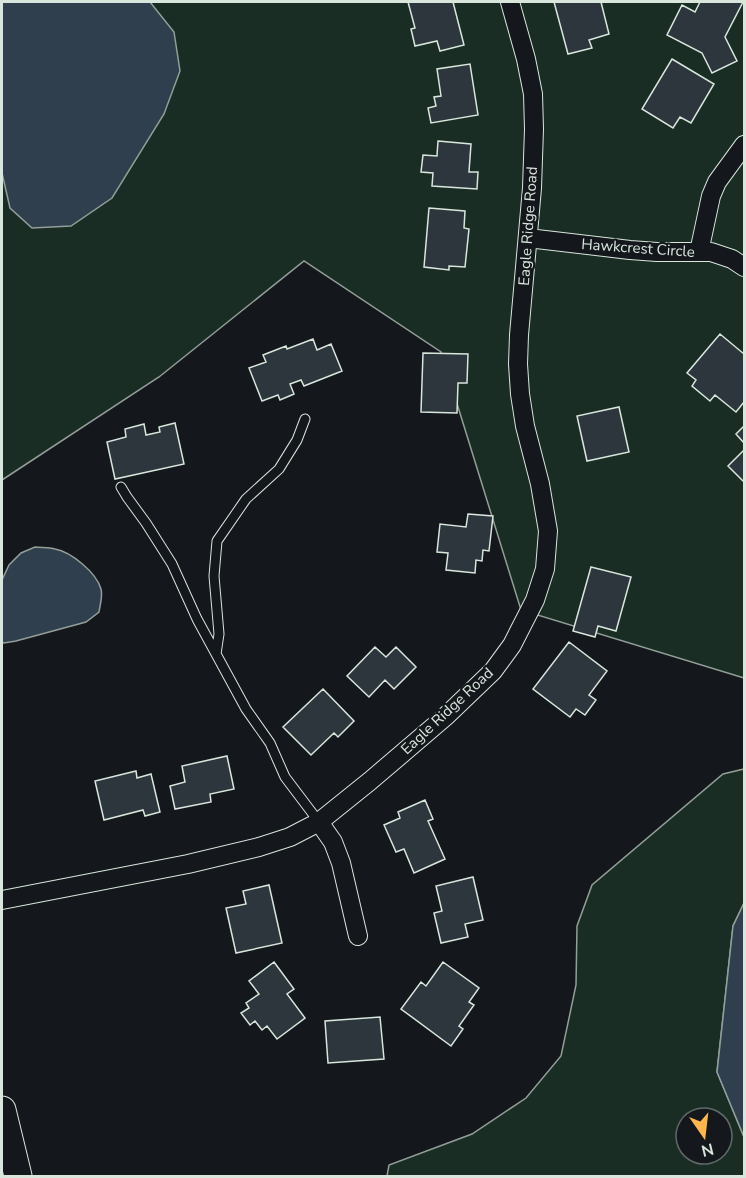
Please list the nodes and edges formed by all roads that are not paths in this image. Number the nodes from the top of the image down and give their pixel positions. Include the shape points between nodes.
1 (510, 2) edge
2 (744, 145) edge
3 (528, 238) junction
4 (699, 252) junction
5 (744, 267) edge
6 (305, 418) dead end
7 (121, 487) dead end
8 (216, 654) junction
9 (319, 822) junction
10 (2, 900) edge
11 (358, 936) dead end
12 (2, 1110) edge
13 (18, 1176) edge

1 - 3 street, Eagle Ridge Road via 533,94
2 - 4 street via 711,196
3 - 4 street, Hawkcrest Circle via 630,250
3 - 9 street, Eagle Ridge Road via 519,335 520,394 548,531 545,569 535,600 512,645 493,671 445,717
4 - 5 street, Hawkcrest Circle via 711,252
6 - 8 lane via 279,469 246,499 217,541
7 - 8 lane via 172,564
8 - 9 lane via 270,743 285,777
9 - 10 street, Eagle Ridge Road via 290,837 239,852
9 - 11 street via 341,863
12 - 13 main road

